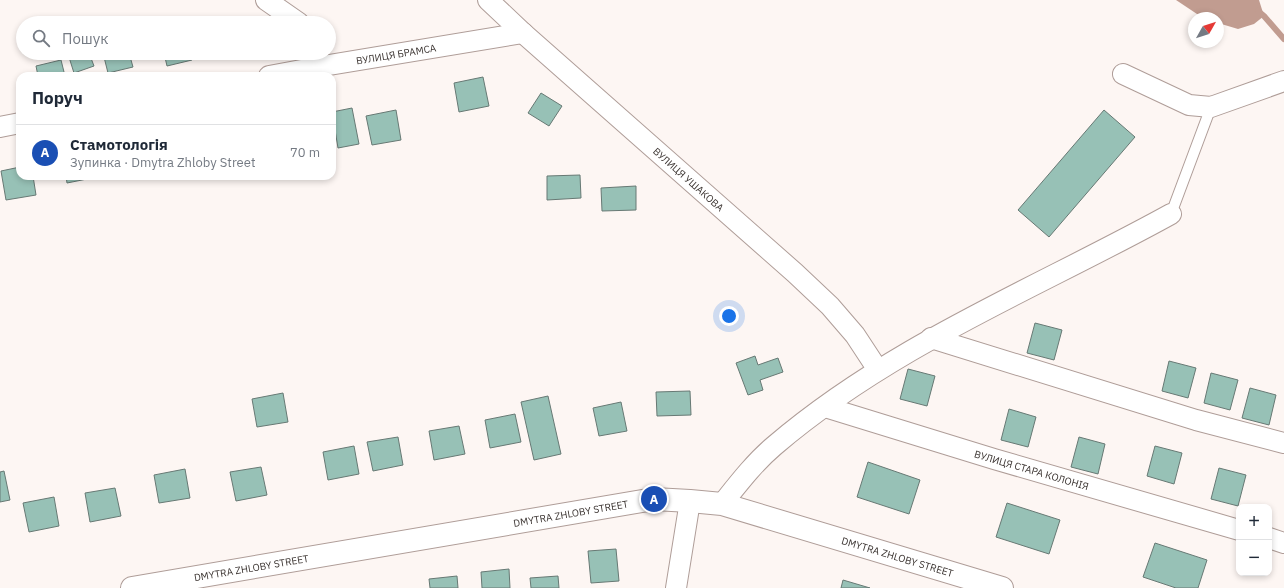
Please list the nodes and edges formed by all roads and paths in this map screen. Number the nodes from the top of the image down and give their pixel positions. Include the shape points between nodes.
1 (266, 0) edge
2 (488, 0) edge
3 (289, 16) edge
4 (523, 33) junction
5 (336, 57) edge
6 (319, 60) edge
7 (281, 72) edge
8 (1123, 74) dead end
9 (1284, 81) edge
10 (1211, 107) junction
11 (16, 124) edge
12 (0, 127) edge
13 (1171, 214) joint
14 (932, 338) junction
15 (878, 370) junction
16 (825, 407) junction
17 (1284, 443) edge
18 (690, 501) junction
19 (722, 504) junction
20 (1236, 529) edge
21 (1272, 539) edge
22 (1284, 543) edge
23 (132, 588) edge
24 (676, 588) edge
25 (1002, 588) edge

1 - 3 street
2 - 4 street, ВУЛИЦЯ УШАКОВА
4 - 5 street, ВУЛИЦЯ БРАМСА
4 - 15 street, ВУЛИЦЯ УШАКОВА via 830,306 855,335
6 - 7 street, ВУЛИЦЯ БРАМСА
8 - 10 street via 1189,105
9 - 10 street
10 - 13 lane
11 - 12 street
13 - 14 street
14 - 15 street
14 - 17 street via 1196,420
15 - 16 street
16 - 19 street via 774,446 748,472
16 - 20 street, ВУЛИЦЯ СТАРА КОЛОНІЯ
18 - 19 main road, DMYTRA ZHLOBY STREET
18 - 23 main road, DMYTRA ZHLOBY STREET via 654,500
18 - 24 street
19 - 25 main road, DMYTRA ZHLOBY STREET
21 - 22 street

